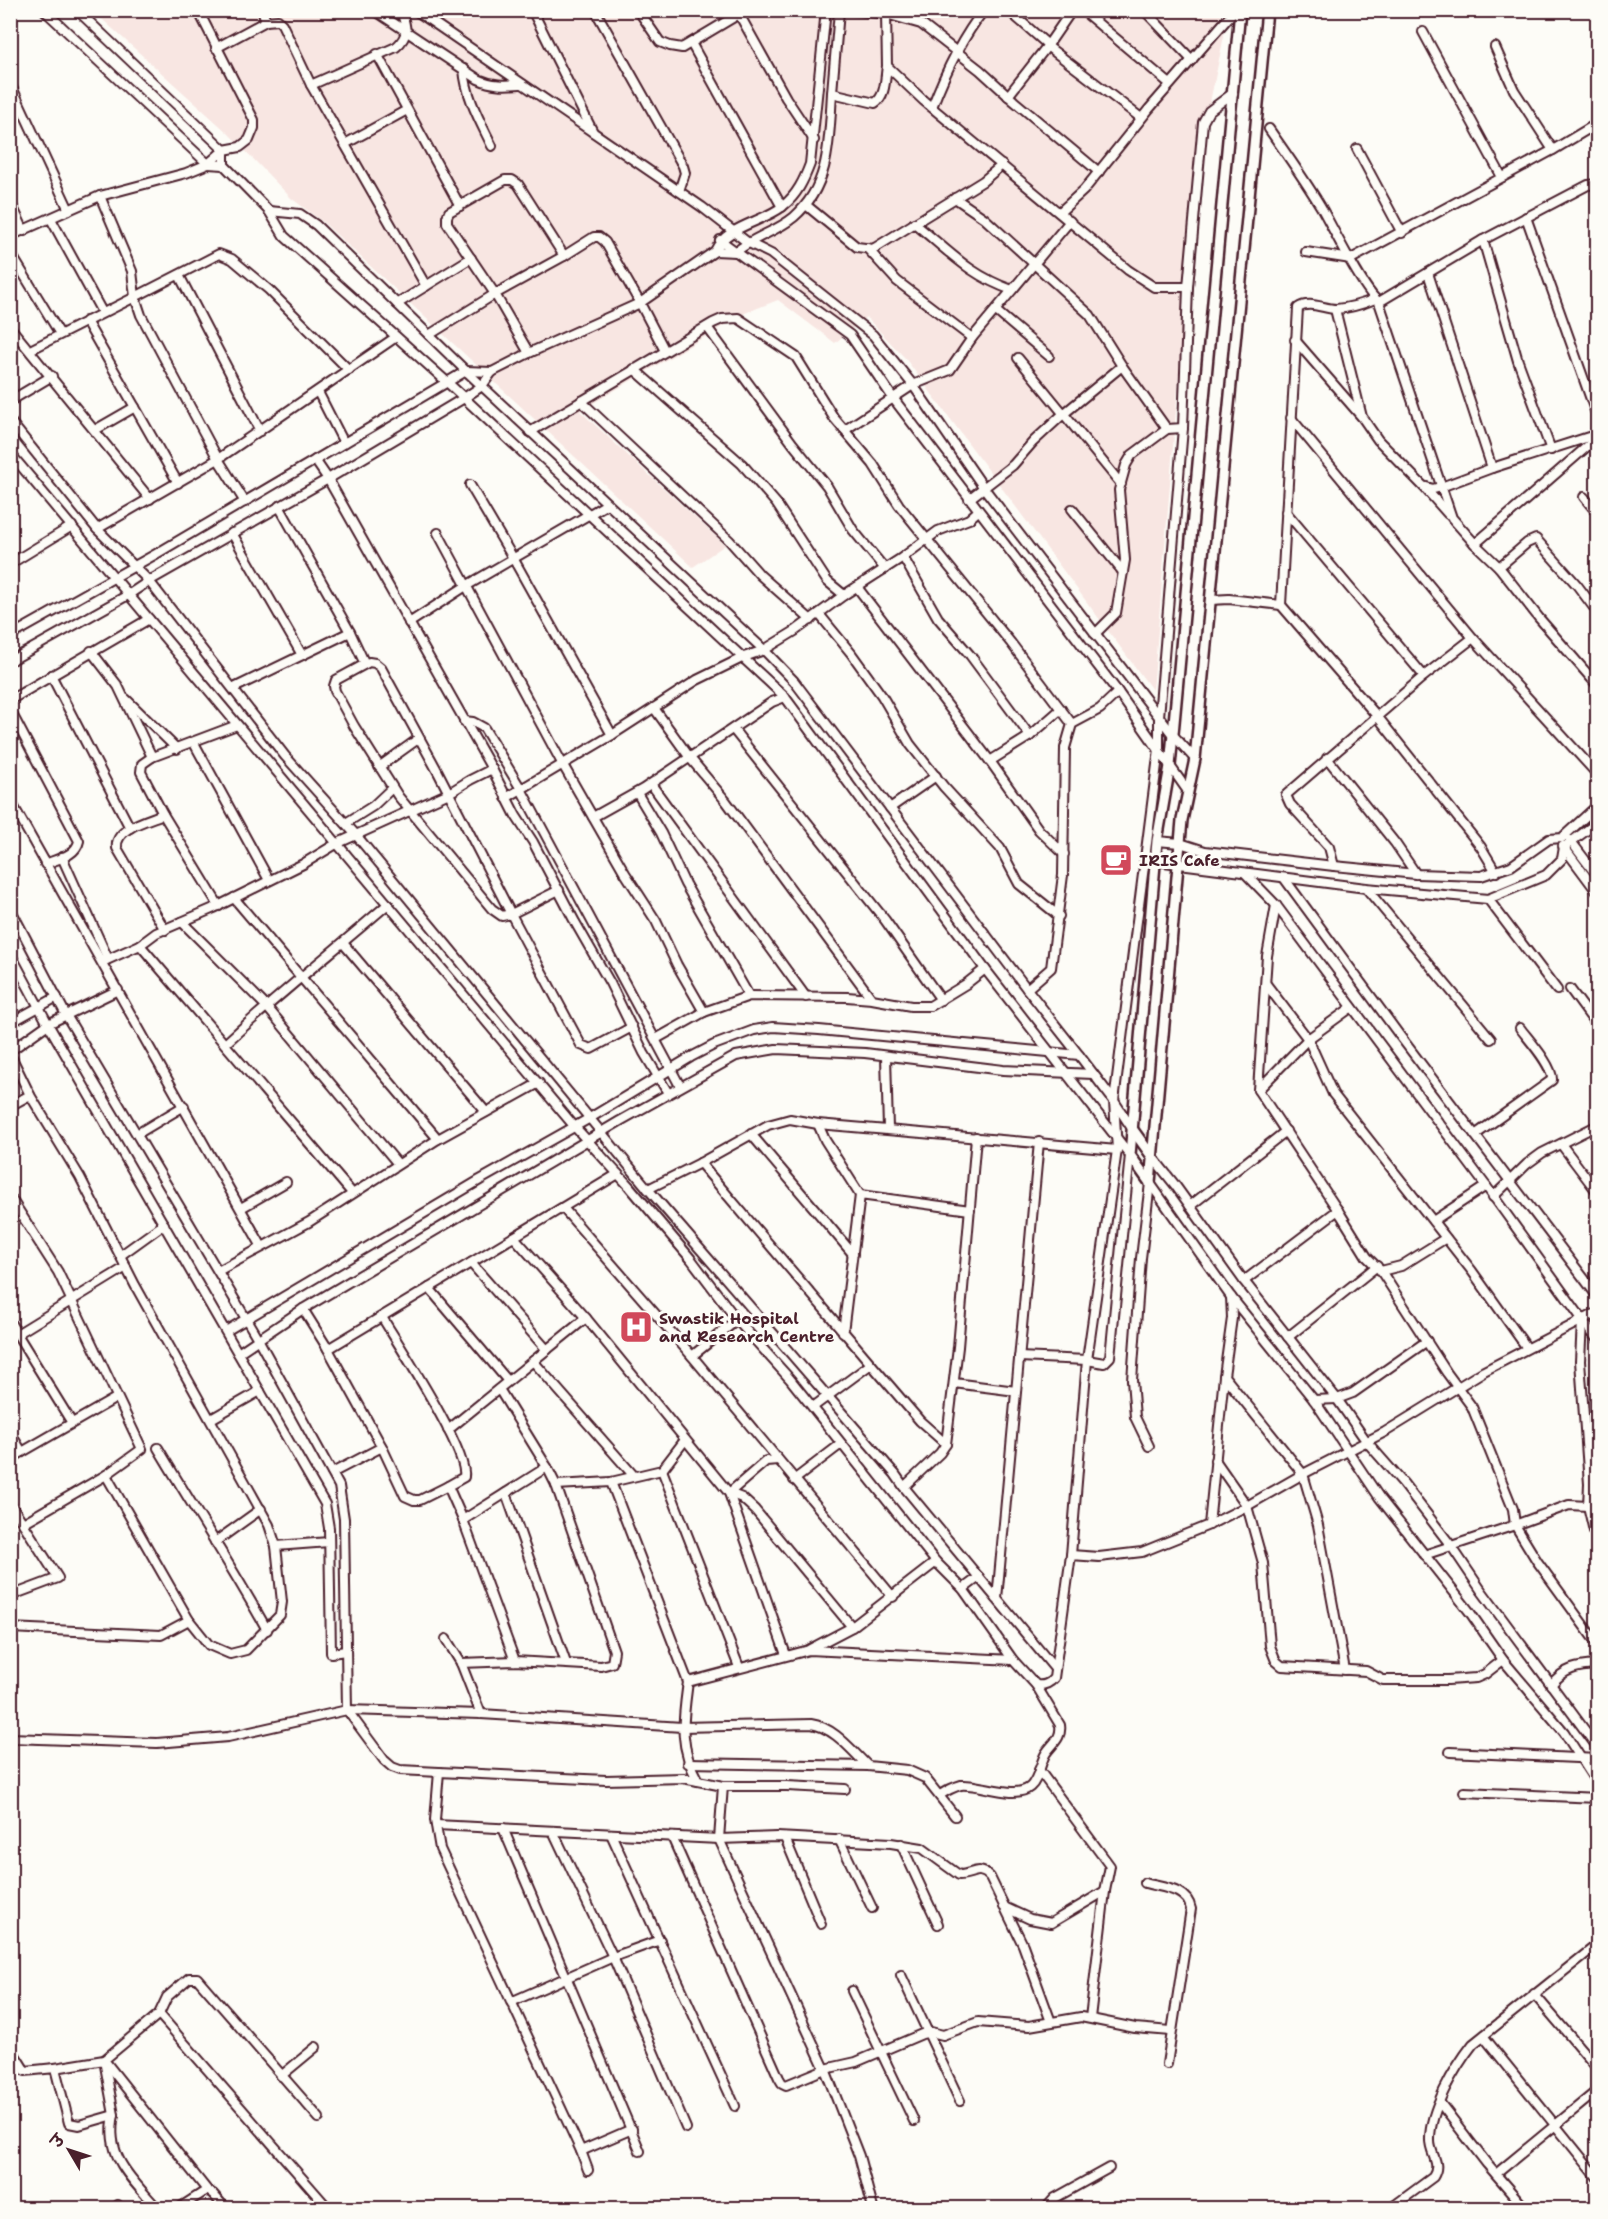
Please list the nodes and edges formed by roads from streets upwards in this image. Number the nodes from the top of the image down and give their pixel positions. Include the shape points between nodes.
1 (44, 10) edge
2 (77, 10) edge
3 (198, 10) edge
4 (262, 10) edge
5 (374, 10) edge
6 (401, 10) edge
7 (415, 10) edge
8 (532, 10) edge
9 (595, 10) edge
10 (638, 10) edge
11 (826, 10) edge
12 (839, 10) edge
13 (852, 10) edge
14 (984, 10) edge
15 (1008, 10) edge
16 (1072, 10) edge
17 (1082, 10) edge
18 (1144, 10) edge
19 (1235, 10) edge
20 (1240, 10) edge
21 (1267, 10) edge
22 (886, 14) junction
23 (266, 21) junction
24 (406, 31) junction
25 (1423, 32) dead end
26 (691, 43) junction
27 (1047, 46) junction
28 (1495, 47) dead end
29 (216, 48) junction
30 (957, 52) junction
31 (377, 54) junction
32 (1192, 60) junction
33 (887, 66) junction
34 (464, 69) junction
35 (10, 83) edge
36 (522, 84) junction
37 (1170, 84) junction
38 (311, 85) junction
39 (832, 93) junction
40 (1233, 93) junction
41 (1008, 96) junction
42 (932, 107) junction
43 (407, 110) junction
44 (1141, 118) junction
45 (1598, 123) edge
46 (1269, 129) dead end
47 (593, 133) junction
48 (814, 140) junction
49 (345, 144) junction
50 (492, 146) dead end
51 (224, 150) junction
52 (1357, 150) dead end
53 (1553, 150) junction
54 (208, 164) junction
55 (224, 165) junction
56 (1002, 165) junction
57 (1099, 171) junction
58 (1502, 177) junction
59 (1598, 184) edge
60 (679, 191) junction
61 (100, 196) junction
62 (955, 198) junction
63 (10, 201) edge
64 (806, 205) junction
65 (460, 206) junction
66 (782, 207) junction
67 (69, 210) junction
68 (269, 211) junction
69 (1060, 212) junction
70 (1526, 218) junction
71 (51, 219) junction
72 (1070, 221) junction
73 (914, 223) junction
74 (24, 231) junction
75 (734, 232) junction
76 (1402, 233) junction
77 (10, 236) edge
78 (720, 240) junction
79 (1483, 240) junction
80 (747, 242) junction
81 (867, 248) junction
82 (715, 251) junction
83 (10, 252) edge
84 (736, 252) junction
85 (1306, 252) dead end
86 (564, 256) junction
87 (471, 258) junction
88 (1351, 259) junction
89 (1034, 265) junction
90 (1428, 273) junction
91 (179, 274) junction
92 (426, 286) junction
93 (1188, 287) junction
94 (1012, 290) junction
95 (495, 294) junction
96 (135, 297) junction
97 (1377, 300) junction
98 (640, 303) junction
99 (397, 304) junction
100 (1335, 309) junction
101 (996, 311) junction
102 (102, 312) junction
103 (86, 321) junction
104 (10, 327) edge
105 (707, 327) junction
106 (60, 334) junction
107 (429, 335) junction
108 (396, 337) junction
109 (972, 338) junction
110 (1295, 340) junction
111 (30, 350) junction
112 (665, 351) junction
113 (529, 353) junction
114 (1049, 356) dead end
115 (1018, 358) dead end
116 (1122, 366) junction
117 (634, 369) junction
118 (349, 370) junction
119 (466, 371) junction
120 (492, 372) junction
121 (52, 376) junction
122 (447, 382) junction
123 (913, 385) junction
124 (482, 386) junction
125 (318, 392) junction
126 (464, 398) junction
127 (893, 398) junction
128 (10, 401) edge
129 (581, 401) junction
130 (135, 407) junction
131 (1065, 413) junction
132 (1362, 417) junction
133 (1291, 418) junction
134 (1598, 419) edge
135 (10, 422) edge
136 (1183, 428) junction
137 (1167, 429) junction
138 (95, 430) junction
139 (845, 430) junction
140 (260, 431) junction
141 (530, 432) junction
142 (1598, 435) edge
143 (345, 443) junction
144 (1551, 450) junction
145 (10, 453) edge
146 (218, 459) junction
147 (315, 460) junction
148 (1492, 468) junction
149 (328, 479) junction
150 (178, 483) junction
151 (1121, 484) junction
152 (470, 485) dead end
153 (1424, 486) junction
154 (1442, 487) junction
155 (984, 488) junction
156 (1584, 497) dead end
157 (150, 499) junction
158 (969, 499) junction
159 (245, 502) junction
160 (607, 504) junction
161 (279, 506) junction
162 (1072, 509) dead end
163 (978, 511) junction
164 (1286, 512) junction
165 (588, 514) junction
166 (1598, 514) edge
167 (1452, 518) junction
168 (72, 526) junction
169 (97, 529) junction
170 (232, 533) junction
171 (438, 533) dead end
172 (927, 539) junction
173 (1475, 544) junction
174 (903, 557) junction
175 (513, 558) junction
176 (12, 560) edge
177 (134, 566) junction
178 (1499, 567) junction
179 (885, 569) junction
180 (1123, 572) junction
181 (114, 577) junction
182 (148, 581) junction
183 (466, 586) junction
184 (857, 587) junction
185 (128, 595) junction
186 (844, 595) junction
187 (1210, 600) junction
188 (1281, 604) junction
189 (1598, 613) edge
190 (819, 614) junction
191 (149, 619) junction
192 (811, 620) junction
193 (409, 623) junction
194 (350, 632) junction
195 (1095, 633) junction
196 (10, 636) edge
197 (1473, 638) junction
198 (764, 650) junction
199 (91, 651) junction
200 (302, 655) junction
201 (744, 657) junction
202 (10, 661) edge
203 (365, 664) junction
204 (51, 675) junction
205 (1424, 676) junction
206 (1598, 686) edge
207 (234, 688) junction
208 (1118, 692) junction
209 (123, 696) junction
210 (785, 696) junction
211 (10, 700) edge
212 (654, 708) junction
213 (1061, 709) junction
214 (10, 710) edge
215 (1377, 716) junction
216 (1159, 717) junction
217 (464, 721) junction
218 (1072, 724) junction
219 (237, 725) junction
220 (733, 729) junction
221 (612, 735) junction
222 (1173, 735) junction
223 (1030, 736) junction
224 (418, 739) junction
225 (194, 743) junction
226 (177, 748) junction
227 (1158, 749) junction
228 (152, 757) junction
229 (690, 758) junction
230 (1327, 758) junction
231 (1195, 759) junction
232 (990, 761) junction
233 (563, 765) junction
234 (1170, 766) junction
235 (379, 767) junction
236 (492, 769) junction
237 (1598, 775) edge
238 (936, 776) junction
239 (651, 784) junction
240 (392, 788) junction
241 (521, 789) junction
242 (1187, 790) junction
243 (449, 793) junction
244 (636, 793) junction
245 (506, 798) junction
246 (10, 800) edge
247 (1598, 805) edge
248 (890, 808) junction
249 (409, 810) junction
250 (163, 814) junction
251 (593, 817) junction
252 (1598, 822) edge
253 (346, 824) junction
254 (130, 828) junction
255 (1566, 834) junction
256 (356, 835) junction
257 (1558, 838) junction
258 (1157, 841) junction
259 (1572, 842) junction
260 (1180, 843) junction
261 (336, 844) junction
262 (1564, 847) junction
263 (1064, 854) junction
264 (62, 857) junction
265 (1156, 861) junction
266 (45, 864) junction
267 (1178, 864) junction
268 (1334, 866) junction
269 (1496, 872) junction
270 (1245, 873) junction
271 (1416, 874) junction
272 (1598, 877) edge
273 (1284, 878) junction
274 (269, 880) junction
275 (1366, 888) junction
276 (558, 890) junction
277 (1598, 893) edge
278 (234, 898) junction
279 (1488, 899) junction
280 (388, 904) junction
281 (1276, 905) junction
282 (219, 906) junction
283 (10, 908) edge
284 (511, 914) junction
285 (1059, 916) junction
286 (182, 922) junction
287 (165, 930) junction
288 (343, 943) junction
289 (140, 945) junction
290 (10, 954) edge
291 (105, 961) junction
292 (985, 969) junction
293 (302, 978) junction
294 (1266, 984) junction
295 (1027, 989) junction
296 (1570, 989) dead end
297 (118, 990) junction
298 (1557, 990) dead end
299 (749, 996) junction
300 (57, 997) junction
301 (806, 997) junction
302 (872, 999) junction
303 (941, 1000) junction
304 (38, 1006) junction
305 (266, 1006) junction
306 (1352, 1008) junction
307 (704, 1012) junction
308 (66, 1015) junction
309 (10, 1023) edge
310 (48, 1024) junction
311 (632, 1027) junction
312 (1598, 1027) edge
313 (1520, 1028) dead end
314 (656, 1039) junction
315 (1308, 1039) junction
316 (1491, 1040) dead end
317 (225, 1044) junction
318 (10, 1053) edge
319 (1052, 1054) junction
320 (886, 1056) junction
321 (1079, 1056) junction
322 (672, 1068) junction
323 (1067, 1074) junction
324 (1093, 1074) junction
325 (659, 1076) junction
326 (538, 1083) junction
327 (681, 1086) junction
328 (1258, 1090) junction
329 (668, 1093) junction
330 (30, 1095) junction
331 (1114, 1101) junction
332 (10, 1106) edge
333 (184, 1106) junction
334 (486, 1112) junction
335 (590, 1118) junction
336 (818, 1124) junction
337 (1598, 1125) edge
338 (574, 1126) junction
339 (888, 1129) junction
340 (1133, 1130) junction
341 (602, 1131) junction
342 (1286, 1131) junction
343 (137, 1134) junction
344 (751, 1134) junction
345 (1475, 1136) junction
346 (976, 1137) junction
347 (1117, 1137) junction
348 (438, 1139) junction
349 (587, 1141) junction
350 (1039, 1142) junction
351 (1561, 1144) junction
352 (1117, 1150) junction
353 (1130, 1155) junction
354 (1151, 1155) junction
355 (700, 1163) junction
356 (398, 1164) junction
357 (618, 1174) junction
358 (1509, 1180) junction
359 (286, 1182) dead end
360 (1150, 1183) junction
361 (1486, 1186) junction
362 (648, 1189) junction
363 (352, 1193) junction
364 (1598, 1193) edge
365 (860, 1195) junction
366 (10, 1197) edge
367 (1493, 1197) junction
368 (1190, 1206) junction
369 (241, 1208) junction
370 (563, 1208) junction
371 (970, 1210) junction
372 (1338, 1210) junction
373 (1433, 1221) junction
374 (164, 1224) junction
375 (514, 1237) junction
376 (1446, 1238) junction
377 (262, 1247) junction
378 (853, 1254) junction
379 (121, 1255) junction
380 (471, 1263) junction
381 (126, 1267) junction
382 (1379, 1268) junction
383 (218, 1271) junction
384 (1244, 1281) junction
385 (429, 1288) junction
386 (1231, 1297) junction
387 (1598, 1297) edge
388 (72, 1300) junction
389 (303, 1309) junction
390 (1598, 1311) edge
391 (382, 1317) junction
392 (586, 1318) junction
393 (247, 1320) junction
394 (737, 1320) junction
395 (1582, 1321) junction
396 (10, 1322) edge
397 (226, 1331) junction
398 (843, 1332) junction
399 (17, 1334) junction
400 (1288, 1337) junction
401 (258, 1339) junction
402 (1427, 1341) junction
403 (1598, 1341) edge
404 (328, 1348) junction
405 (1527, 1348) junction
406 (547, 1350) junction
407 (238, 1353) junction
408 (692, 1356) junction
409 (1019, 1357) junction
410 (1087, 1360) junction
411 (533, 1361) junction
412 (871, 1364) junction
413 (1224, 1376) junction
414 (508, 1382) junction
415 (954, 1383) junction
416 (1459, 1388) junction
417 (499, 1389) junction
418 (1016, 1390) junction
419 (260, 1391) junction
420 (828, 1396) junction
421 (116, 1398) junction
422 (1337, 1399) junction
423 (1314, 1400) junction
424 (813, 1407) junction
425 (211, 1419) junction
426 (72, 1424) junction
427 (448, 1430) junction
428 (10, 1432) edge
429 (685, 1440) junction
430 (1367, 1442) junction
431 (841, 1444) junction
432 (946, 1444) junction
433 (1149, 1446) dead end
434 (382, 1447) junction
435 (158, 1448) dead end
436 (1348, 1450) junction
437 (22, 1452) junction
438 (10, 1459) edge
439 (778, 1460) junction
440 (1215, 1460) junction
441 (547, 1467) junction
442 (662, 1470) junction
443 (332, 1473) junction
444 (1303, 1474) junction
445 (106, 1475) junction
446 (634, 1476) junction
447 (794, 1480) junction
448 (611, 1482) junction
449 (556, 1485) junction
450 (448, 1486) junction
451 (904, 1487) junction
452 (506, 1493) junction
453 (729, 1493) junction
454 (10, 1503) edge
455 (1247, 1506) junction
456 (1588, 1506) junction
457 (261, 1509) junction
458 (463, 1520) junction
459 (23, 1523) junction
460 (1209, 1525) junction
461 (1515, 1525) junction
462 (1598, 1533) edge
463 (215, 1542) junction
464 (329, 1542) junction
465 (276, 1546) junction
466 (1452, 1547) junction
467 (1071, 1555) junction
468 (1424, 1555) junction
469 (936, 1562) junction
470 (979, 1577) junction
471 (963, 1589) junction
472 (10, 1596) edge
473 (893, 1596) junction
474 (997, 1599) junction
475 (189, 1620) junction
476 (852, 1627) junction
477 (10, 1628) edge
478 (267, 1630) junction
479 (446, 1639) dead end
480 (1598, 1645) edge
481 (809, 1650) junction
482 (346, 1651) junction
483 (786, 1654) junction
484 (515, 1660) junction
485 (1013, 1660) junction
486 (1503, 1660) junction
487 (461, 1663) junction
488 (566, 1663) junction
489 (1598, 1665) edge
490 (739, 1667) junction
491 (1055, 1669) junction
492 (1345, 1670) junction
493 (688, 1682) junction
494 (1036, 1685) junction
495 (1551, 1685) junction
496 (347, 1710) junction
497 (481, 1714) junction
498 (682, 1727) junction
499 (10, 1738) edge
500 (1598, 1748) edge
501 (1450, 1752) dead end
502 (1580, 1758) junction
503 (1598, 1759) edge
504 (688, 1762) junction
505 (868, 1766) junction
506 (1039, 1770) junction
507 (439, 1772) junction
508 (698, 1781) junction
509 (1598, 1785) edge
510 (723, 1786) junction
511 (845, 1789) dead end
512 (1464, 1792) dead end
513 (940, 1795) junction
514 (1598, 1798) edge
515 (955, 1816) dead end
516 (436, 1825) junction
517 (503, 1828) junction
518 (553, 1831) junction
519 (611, 1834) junction
520 (672, 1837) junction
521 (785, 1838) junction
522 (719, 1839) junction
523 (839, 1839) junction
524 (901, 1845) junction
525 (1145, 1883) dead end
526 (1105, 1891) junction
527 (1004, 1907) junction
528 (872, 1908) dead end
529 (820, 1924) dead end
530 (938, 1924) dead end
531 (660, 1940) junction
532 (1597, 1944) edge
533 (613, 1958) junction
534 (901, 1975) dead end
535 (568, 1978) junction
536 (852, 1991) dead end
537 (1534, 1994) junction
538 (511, 2002) junction
539 (159, 2014) junction
540 (1090, 2018) junction
541 (1051, 2022) junction
542 (1171, 2031) junction
543 (927, 2032) junction
544 (1484, 2037) junction
545 (10, 2047) edge
546 (316, 2047) dead end
547 (879, 2052) junction
548 (104, 2060) junction
549 (1167, 2064) dead end
550 (56, 2068) junction
551 (825, 2069) junction
552 (1598, 2069) edge
553 (281, 2076) junction
554 (1598, 2090) edge
555 (960, 2101) dead end
556 (1440, 2103) junction
557 (735, 2106) dead end
558 (114, 2115) junction
559 (319, 2118) dead end
560 (914, 2121) dead end
561 (1554, 2126) junction
562 (686, 2128) dead end
563 (632, 2129) junction
564 (582, 2151) junction
565 (640, 2151) dead end
566 (1109, 2168) dead end
567 (588, 2170) dead end
568 (1496, 2174) junction
569 (1598, 2178) edge
570 (207, 2190) junction
571 (1394, 2207) edge
572 (157, 2208) edge
573 (179, 2208) edge
574 (225, 2208) edge
575 (328, 2208) edge
576 (873, 2208) edge
577 (1046, 2208) edge
578 (1525, 2208) edge

1 - 54 street
2 - 51 street
3 - 29 street
4 - 23 street
5 - 24 street
6 - 24 street
7 - 36 street
8 - 47 street
9 - 60 street via 683,166 685,173
10 - 26 street via 663,44 682,48
11 - 48 street
12 - 39 street
13 - 22 street
14 - 30 street
15 - 27 street
16 - 27 street
17 - 37 street
18 - 32 street
19 - 32 street
20 - 40 street
21 - 187 street
22 - 30 street via 921,24
22 - 33 street
23 - 29 street
23 - 38 street via 278,20 282,24
24 - 31 street via 404,40 396,47
24 - 34 street
25 - 58 street
26 - 48 street via 739,14
26 - 66 street
27 - 41 street
27 - 44 street
28 - 53 street via 1514,90
29 - 51 street via 254,120 249,140 240,147
30 - 41 street
30 - 42 street
31 - 38 street
31 - 43 street
32 - 37 street
33 - 39 street via 882,94 875,103
33 - 42 street
34 - 36 street via 490,84
34 - 50 street via 471,103
35 - 67 street
36 - 47 street
37 - 44 street
38 - 49 street
39 - 64 street via 828,157 816,192
40 - 93 street via 1209,111 1203,122
40 - 222 street
41 - 57 street
42 - 56 street
43 - 49 street
43 - 65 street
44 - 57 street
45 - 53 street
46 - 88 street
47 - 60 street
48 - 66 street via 804,182
49 - 92 street
51 - 54 street
51 - 55 street
52 - 76 street
53 - 58 street
54 - 55 street
54 - 61 street
55 - 68 street
56 - 62 street
56 - 69 street
57 - 69 street
58 - 76 street
59 - 70 street via 1588,185
60 - 75 street
61 - 67 street
61 - 96 street via 132,271
62 - 73 street
62 - 89 street via 984,218
63 - 74 street
64 - 80 street via 774,232
64 - 81 street via 857,247
65 - 86 street via 512,180
65 - 87 street via 449,212 447,223
66 - 75 street
67 - 71 street
68 - 99 street via 300,214 316,225
68 - 108 street via 284,236
69 - 72 street
70 - 79 street
70 - 134 street
71 - 74 street
71 - 102 street
72 - 89 street
72 - 93 street via 1154,287
73 - 81 street via 873,249
73 - 94 street via 964,266 989,282
74 - 77 street
75 - 78 street
75 - 80 street
76 - 88 street
78 - 82 street
78 - 84 street
79 - 90 street
79 - 144 street via 1518,361
80 - 84 street
80 - 123 street via 771,254 857,321
81 - 109 street via 897,281
82 - 84 street
82 - 98 street
83 - 106 street
84 - 127 street via 850,335
85 - 88 street
86 - 95 street
86 - 98 street via 599,237
87 - 92 street
87 - 95 street
88 - 97 street
89 - 94 street
89 - 116 street via 1090,315
90 - 97 street
90 - 148 street
91 - 96 street
91 - 118 street via 219,254 232,259
91 - 140 street
92 - 99 street
93 - 136 street
94 - 101 street
95 - 107 street
95 - 113 street
96 - 102 street
96 - 146 street
97 - 100 street
97 - 154 street
98 - 112 street
98 - 113 street
99 - 107 street
100 - 110 street via 1301,305
100 - 132 street
101 - 109 street
101 - 114 street
102 - 103 street
103 - 106 street
103 - 130 street
104 - 111 street
105 - 112 street
105 - 139 street via 722,319 738,318 796,357
105 - 179 street
106 - 111 street
107 - 119 street
108 - 118 street
108 - 122 street
109 - 123 street via 950,370
110 - 132 street
110 - 133 street
111 - 121 street
112 - 117 street
113 - 120 street
115 - 131 street
116 - 131 street
116 - 137 street
117 - 129 street
117 - 186 street via 741,464 776,503 827,581
118 - 125 street
119 - 120 street
119 - 122 street
119 - 124 street
120 - 124 street
121 - 128 street
121 - 138 street
122 - 126 street
122 - 143 street
123 - 127 street
123 - 155 street
124 - 126 street
124 - 141 street
125 - 140 street
125 - 143 street
126 - 149 street
126 - 165 street
127 - 139 street
127 - 158 street
129 - 141 street
129 - 192 street
130 - 138 street
130 - 150 street
131 - 151 street
131 - 155 street
132 - 153 street via 1378,440
133 - 164 street
133 - 197 street
135 - 169 street
136 - 137 street
136 - 216 street
137 - 151 street via 1132,455
138 - 157 street
139 - 172 street
140 - 146 street
141 - 160 street
142 - 144 street
142 - 173 street
143 - 147 street
144 - 148 street
145 - 168 street
146 - 150 street
146 - 159 street
147 - 149 street
147 - 159 street
148 - 154 street
149 - 161 street
149 - 193 street
150 - 157 street
151 - 180 street
152 - 175 street
153 - 154 street
153 - 167 street
154 - 167 street
155 - 158 street
155 - 195 street
156 - 166 street
157 - 169 street
158 - 163 street
159 - 177 street
160 - 165 street
160 - 198 street
161 - 170 street
161 - 194 street
162 - 180 street
163 - 172 street
163 - 208 street
164 - 188 street
164 - 205 street
165 - 175 street
165 - 201 street
167 - 173 street
168 - 176 street
168 - 181 street
169 - 177 street
170 - 182 street
170 - 200 street
171 - 183 street
172 - 174 street
172 - 213 street
173 - 178 street
174 - 179 street
174 - 223 street via 938,618
175 - 183 street
175 - 221 street
177 - 181 street
177 - 182 street
178 - 189 street via 1536,540
178 - 206 street
179 - 184 street
180 - 195 street via 1116,613
181 - 185 street
181 - 196 street
182 - 185 street
182 - 207 street
183 - 193 street
183 - 233 street
184 - 186 street
184 - 232 street
185 - 191 street
185 - 202 street
186 - 190 street
187 - 188 street
187 - 231 street
188 - 215 street
190 - 192 street
190 - 238 street via 851,653 910,744
191 - 199 street
191 - 219 street
192 - 198 street
193 - 217 street
194 - 200 street
194 - 203 street
195 - 216 street
197 - 205 street
197 - 237 street
198 - 201 street
198 - 248 street via 794,681
199 - 204 street
199 - 209 street
200 - 207 street
201 - 210 street
201 - 212 street
203 - 224 street via 371,662 381,668
203 - 235 street via 340,677 334,686
204 - 211 street
204 - 254 street
205 - 215 street
207 - 253 street via 285,756
208 - 218 street via 1100,709
208 - 227 street
209 - 226 street
209 - 228 street
210 - 220 street
210 - 292 street
212 - 221 street
212 - 229 street
213 - 218 street
213 - 223 street
214 - 264 street via 79,841 72,853
215 - 230 street
215 - 269 street
216 - 222 street
216 - 227 street
217 - 236 street
217 - 241 street via 484,728
218 - 263 street via 1065,748
219 - 225 street
219 - 261 street
220 - 229 street
220 - 303 street via 885,920
221 - 233 street
222 - 231 street
222 - 234 street
223 - 232 street
224 - 235 street
224 - 243 street
225 - 226 street
225 - 274 street
226 - 228 street
227 - 234 street
227 - 331 street
228 - 250 street via 142,764 141,772
229 - 239 street
229 - 302 street
230 - 268 street via 1286,795 1329,846
230 - 271 street
231 - 242 street
232 - 263 street via 1039,830
233 - 241 street
233 - 251 street
234 - 242 street
234 - 258 street
235 - 240 street
236 - 243 street
236 - 245 street
238 - 248 street
238 - 285 street via 1000,848 1019,884
239 - 244 street
239 - 301 street
240 - 249 street
240 - 253 street
241 - 245 street
241 - 314 street
242 - 260 street
243 - 249 street
243 - 284 street
244 - 251 street
244 - 299 street
245 - 276 street
246 - 266 street
247 - 255 street
248 - 295 street
249 - 256 street
249 - 284 street via 492,909 502,916
250 - 254 street
250 - 282 street
251 - 307 street via 656,921
252 - 259 street
253 - 256 street
254 - 287 street via 120,835 117,848
255 - 257 street
255 - 259 street
256 - 261 street
256 - 335 street
257 - 262 street
257 - 269 street via 1549,839
258 - 260 street
258 - 265 street
259 - 262 street
259 - 272 street
260 - 267 street
260 - 268 street via 1205,851
261 - 274 street
261 - 280 street
262 - 277 street
262 - 279 street via 1562,859 1546,875
263 - 285 street
264 - 266 street
264 - 291 street
265 - 267 street
265 - 340 street
266 - 291 street
267 - 270 street
267 - 354 street
268 - 271 street
269 - 271 street via 1481,876
270 - 273 street
270 - 281 street
273 - 275 street
273 - 345 street
274 - 278 street
275 - 279 street
275 - 316 street
276 - 284 street
276 - 311 street
278 - 282 street
278 - 293 street
279 - 298 street
280 - 288 street
280 - 326 street
281 - 294 street
281 - 306 street
282 - 286 street
283 - 300 street
284 - 311 street via 581,1045 591,1049
285 - 295 street via 1051,968
286 - 287 street
286 - 305 street
287 - 289 street
288 - 293 street
288 - 334 street
289 - 291 street
289 - 317 street
290 - 304 street
291 - 297 street
292 - 303 street
292 - 319 street
293 - 305 street
293 - 348 street
294 - 315 street
294 - 328 street
295 - 321 street
296 - 312 street
297 - 308 street
297 - 333 street
299 - 301 street
299 - 307 street
300 - 304 street
300 - 308 street
301 - 302 street
302 - 303 street via 911,1006 930,1006
304 - 309 street
304 - 310 street
305 - 317 street
305 - 356 street
306 - 315 street
306 - 361 street
307 - 314 street
308 - 310 street
308 - 343 street
310 - 318 street
310 - 374 street
311 - 325 street
313 - 345 street via 1548,1067 1552,1080
314 - 322 street
315 - 328 street
315 - 373 street via 1334,1094
317 - 363 street
318 - 330 street
319 - 321 street
319 - 322 street via 773,1027 714,1045
319 - 323 street
320 - 323 street
320 - 327 street via 776,1049 753,1052 736,1056
320 - 339 street
321 - 324 street
322 - 325 street
322 - 327 street
323 - 324 street
323 - 347 street
324 - 331 street
325 - 329 street
325 - 335 street
326 - 334 street
326 - 338 street
327 - 329 street
328 - 342 street
329 - 341 street
330 - 332 street
330 - 379 street
331 - 340 street
331 - 347 street
333 - 343 street
333 - 369 street
334 - 348 street
335 - 338 street
335 - 341 street
336 - 339 street
336 - 344 street via 790,1119
336 - 365 street
337 - 351 street
338 - 349 street
338 - 393 street
339 - 346 street
340 - 353 street
340 - 354 street
341 - 349 street
341 - 362 street
342 - 368 street
342 - 372 street
343 - 383 street
344 - 355 street
344 - 378 street
345 - 358 street
346 - 350 street
346 - 371 street
347 - 352 street
347 - 353 street
348 - 356 street
349 - 357 street
349 - 389 street
350 - 352 street
350 - 409 street
351 - 358 street via 1542,1153
351 - 364 street
352 - 410 street
353 - 360 street
353 - 410 street via 1110,1357 1104,1363
354 - 360 street
354 - 368 street
355 - 362 street
355 - 398 street
356 - 363 street
357 - 370 street
357 - 394 street
358 - 367 street
358 - 387 street
359 - 369 street
360 - 386 street
360 - 433 street via 1131,1380 1135,1418
361 - 367 street
361 - 373 street
362 - 420 street
363 - 377 street
365 - 371 street
365 - 378 street
366 - 388 street
367 - 395 street
368 - 384 street
369 - 377 street
370 - 375 street
370 - 408 street
371 - 415 street
372 - 382 street via 1367,1257
372 - 384 street
373 - 376 street
374 - 379 street
374 - 397 street
375 - 380 street
375 - 392 street
376 - 382 street via 1401,1266
376 - 405 street
377 - 383 street
378 - 398 street
379 - 381 street
380 - 385 street
380 - 406 street
381 - 388 street
381 - 425 street
382 - 400 street
382 - 402 street
383 - 393 street
384 - 400 street
385 - 391 street
385 - 414 street
386 - 413 street
386 - 423 street
388 - 399 street
388 - 421 street
389 - 401 street
389 - 404 street
390 - 395 street
391 - 404 street
391 - 427 street
392 - 406 street
392 - 429 street
393 - 397 street
393 - 401 street
394 - 408 street
394 - 424 street
395 - 403 street
395 - 405 street
395 - 456 street via 1580,1361
396 - 399 street
397 - 407 street
398 - 412 street
399 - 426 street
400 - 422 street
401 - 407 street
401 - 443 street
402 - 416 street
402 - 422 street via 1363,1387
404 - 434 street
405 - 416 street
406 - 411 street
407 - 419 street
408 - 439 street
409 - 410 street
409 - 418 street
410 - 467 street
411 - 414 street
411 - 446 street
412 - 420 street
412 - 432 street via 920,1421
413 - 440 street
413 - 444 street
414 - 417 street
415 - 418 street
415 - 432 street
416 - 430 street
416 - 461 street via 1488,1444 1513,1509
417 - 427 street
417 - 441 street
418 - 474 street
419 - 425 street
419 - 464 street via 325,1504
420 - 424 street
420 - 451 street
421 - 426 street
421 - 445 street via 142,1449
422 - 423 street
422 - 430 street
423 - 436 street
424 - 431 street
425 - 457 street
426 - 437 street
427 - 450 street via 465,1472 464,1477
428 - 437 street
429 - 442 street
429 - 453 street
430 - 436 street
430 - 466 street
431 - 447 street
431 - 469 street
432 - 451 street
434 - 443 street
434 - 450 street via 410,1499 420,1500
435 - 463 street
436 - 444 street
436 - 468 street
437 - 438 street
439 - 447 street
439 - 453 street via 766,1461
440 - 455 street
440 - 460 street
441 - 449 street
441 - 452 street
442 - 446 street
442 - 490 street
443 - 482 street via 339,1486 344,1520
444 - 455 street
444 - 492 street via 1318,1525
445 - 459 street
445 - 475 street
446 - 448 street
447 - 473 street
448 - 449 street
448 - 493 street
449 - 488 street via 614,1651 612,1663 607,1666
450 - 458 street
451 - 470 street
452 - 458 street
452 - 488 street
453 - 476 street via 755,1510
453 - 483 street
454 - 459 street
455 - 460 street
455 - 492 street via 1263,1563 1270,1646 1276,1661 1288,1667
456 - 461 street via 1569,1505
456 - 462 street via 1594,1531
457 - 463 street
457 - 465 street
458 - 484 street
459 - 472 street via 58,1578
460 - 467 street via 1142,1552 1099,1557
461 - 466 street
461 - 480 street
463 - 478 street
464 - 465 street
464 - 482 street via 332,1653
465 - 478 street via 282,1602 280,1615
466 - 468 street
466 - 495 street
467 - 491 street
468 - 486 street
469 - 471 street
469 - 473 street
470 - 471 street
470 - 474 street
471 - 485 street
473 - 476 street
474 - 491 street
475 - 477 street via 160,1635
475 - 478 street via 209,1646 231,1654 246,1650
476 - 481 street
479 - 487 street
481 - 483 street
481 - 485 street
482 - 496 street
483 - 490 street
484 - 487 street
484 - 488 street
485 - 494 street
486 - 492 street via 1476,1678 1448,1680 1383,1680 1366,1671
486 - 502 street
487 - 497 street
489 - 495 street via 1565,1670
490 - 493 street
491 - 494 street via 1049,1683
493 - 498 street
494 - 506 street via 1061,1731
495 - 500 street
496 - 497 street
496 - 499 street via 228,1737 157,1743
496 - 507 street via 392,1767
497 - 498 street
498 - 504 street
498 - 505 street via 818,1725
501 - 502 street
502 - 503 street
502 - 509 street
504 - 505 street
504 - 508 street
505 - 513 street via 916,1773
506 - 513 street via 1033,1784 1022,1790 962,1785
506 - 526 street via 1110,1866
507 - 508 street
507 - 516 street
508 - 510 street
510 - 511 street
510 - 522 street
512 - 514 street
513 - 515 street
516 - 517 street
516 - 538 street via 440,1849
517 - 518 street
517 - 535 street
518 - 519 street
518 - 533 street
519 - 520 street
519 - 531 street
520 - 522 street
520 - 551 street via 782,2083 791,2084
521 - 522 street
521 - 523 street
521 - 529 street
522 - 551 street
523 - 524 street
523 - 528 street
524 - 527 street via 922,1848 959,1875 985,1871
524 - 530 street
525 - 542 street via 1180,1892 1190,1902
526 - 527 street via 1051,1923
526 - 540 street
527 - 541 street via 1023,1945
531 - 533 street
531 - 557 street
532 - 537 street
533 - 535 street
533 - 562 street
534 - 543 street
535 - 538 street
535 - 563 street
536 - 547 street
537 - 544 street
537 - 552 street
538 - 564 street
539 - 548 street
539 - 553 street via 167,1997 189,1978 197,1978
539 - 575 street
540 - 541 street
540 - 542 street
541 - 543 street via 1029,2026 978,2022 943,2035
542 - 549 street
543 - 547 street
543 - 555 street
544 - 556 street via 1463,2057
544 - 561 street
545 - 550 street via 25,2071
546 - 553 street
547 - 551 street
547 - 560 street
548 - 550 street
548 - 558 street
548 - 570 street
550 - 558 street via 69,2123 79,2125
551 - 576 street via 859,2156
553 - 559 street
554 - 561 street
556 - 568 street
556 - 571 street via 1430,2143 1436,2172
558 - 572 street via 111,2128 121,2167
561 - 568 street
561 - 569 street
563 - 564 street
563 - 565 street
564 - 567 street
566 - 577 street via 1070,2188
568 - 578 street
570 - 573 street
570 - 574 street

